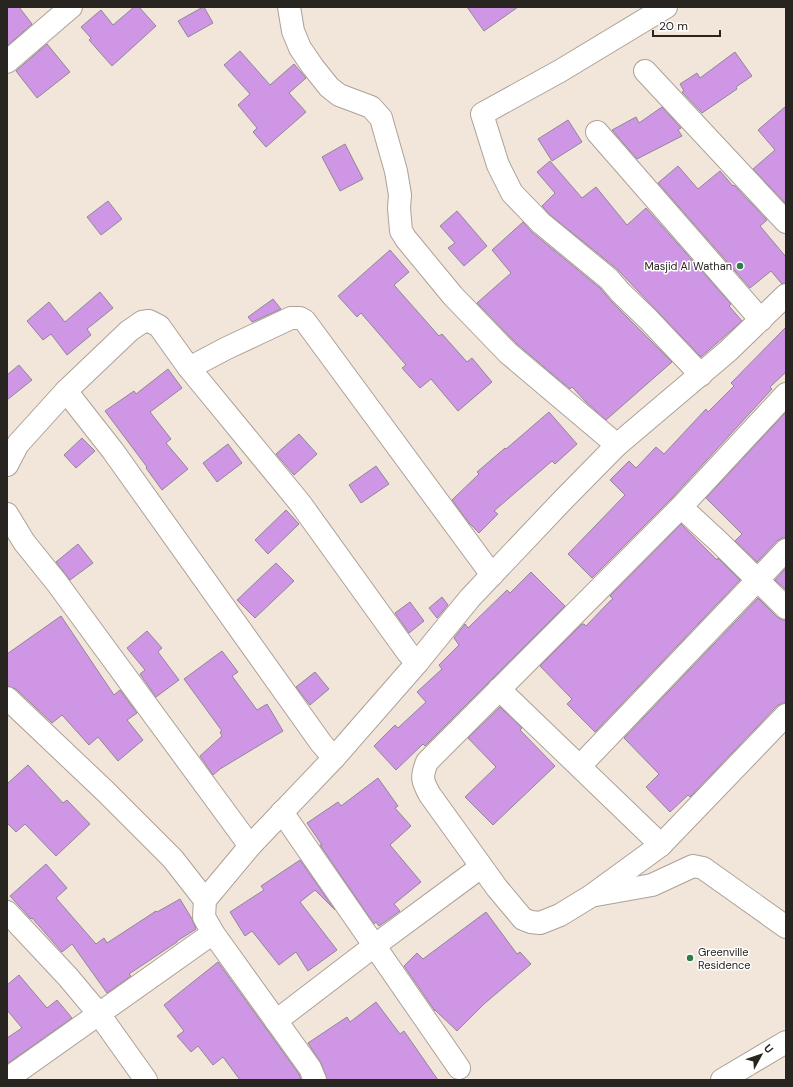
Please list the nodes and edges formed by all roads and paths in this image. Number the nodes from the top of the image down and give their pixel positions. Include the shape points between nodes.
1 (290, 7) edge
2 (305, 7) edge
3 (666, 7) edge
4 (69, 8) edge
5 (7, 62) edge
6 (645, 71) dead end
7 (597, 132) dead end
8 (786, 222) edge
9 (786, 295) edge
10 (761, 320) junction
11 (189, 368) junction
12 (701, 376) junction
13 (66, 391) junction
14 (786, 394) edge
15 (617, 445) junction
16 (7, 465) edge
17 (680, 507) junction
18 (7, 514) edge
19 (786, 550) edge
20 (492, 575) junction
21 (758, 579) junction
22 (786, 608) edge
23 (417, 663) junction
24 (499, 689) junction
25 (7, 698) edge
26 (786, 715) edge
27 (334, 758) junction
28 (580, 766) junction
29 (282, 812) junction
30 (661, 845) junction
31 (250, 846) junction
32 (482, 867) junction
33 (591, 896) junction
34 (205, 900) junction
35 (7, 912) edge
36 (786, 927) edge
37 (214, 933) junction
38 (374, 946) junction
39 (99, 1014) junction
40 (276, 1021) junction
41 (786, 1042) edge
42 (459, 1068) dead end
43 (15, 1077) edge
44 (145, 1080) edge
45 (315, 1080) edge
46 (722, 1080) edge

1 - 2 street
1 - 15 street via 293,31 300,48 321,77 339,96 371,107 381,118 396,171 401,231 406,240 453,296 508,353
3 - 12 street via 560,71 482,114 498,165 512,193 541,223 609,280
4 - 5 street
6 - 8 street
7 - 10 street
9 - 10 street
10 - 12 street
11 - 13 street via 159,326 149,321 142,322 129,330
11 - 20 street via 291,318 305,321
11 - 23 street via 300,503
12 - 15 street
13 - 16 street via 18,444
13 - 27 street via 113,451
14 - 17 street
15 - 20 street
17 - 21 street
17 - 24 street
18 - 31 street via 24,542 57,583
19 - 21 street
20 - 23 street
21 - 22 street
21 - 28 street
23 - 27 street
24 - 28 street
24 - 32 street via 427,762 423,775 424,784 430,795
25 - 34 street via 173,859
26 - 30 street
27 - 29 street
28 - 30 street
29 - 31 street
29 - 38 street
30 - 33 street
31 - 34 street
32 - 33 street via 522,919 531,922 546,921 560,915
32 - 38 street
33 - 36 street via 652,885 693,866 704,868
34 - 37 street via 204,917
35 - 39 street
37 - 39 street
37 - 40 street
38 - 40 street
38 - 42 street
39 - 43 street
39 - 44 street
40 - 45 street via 310,1068
41 - 46 street

